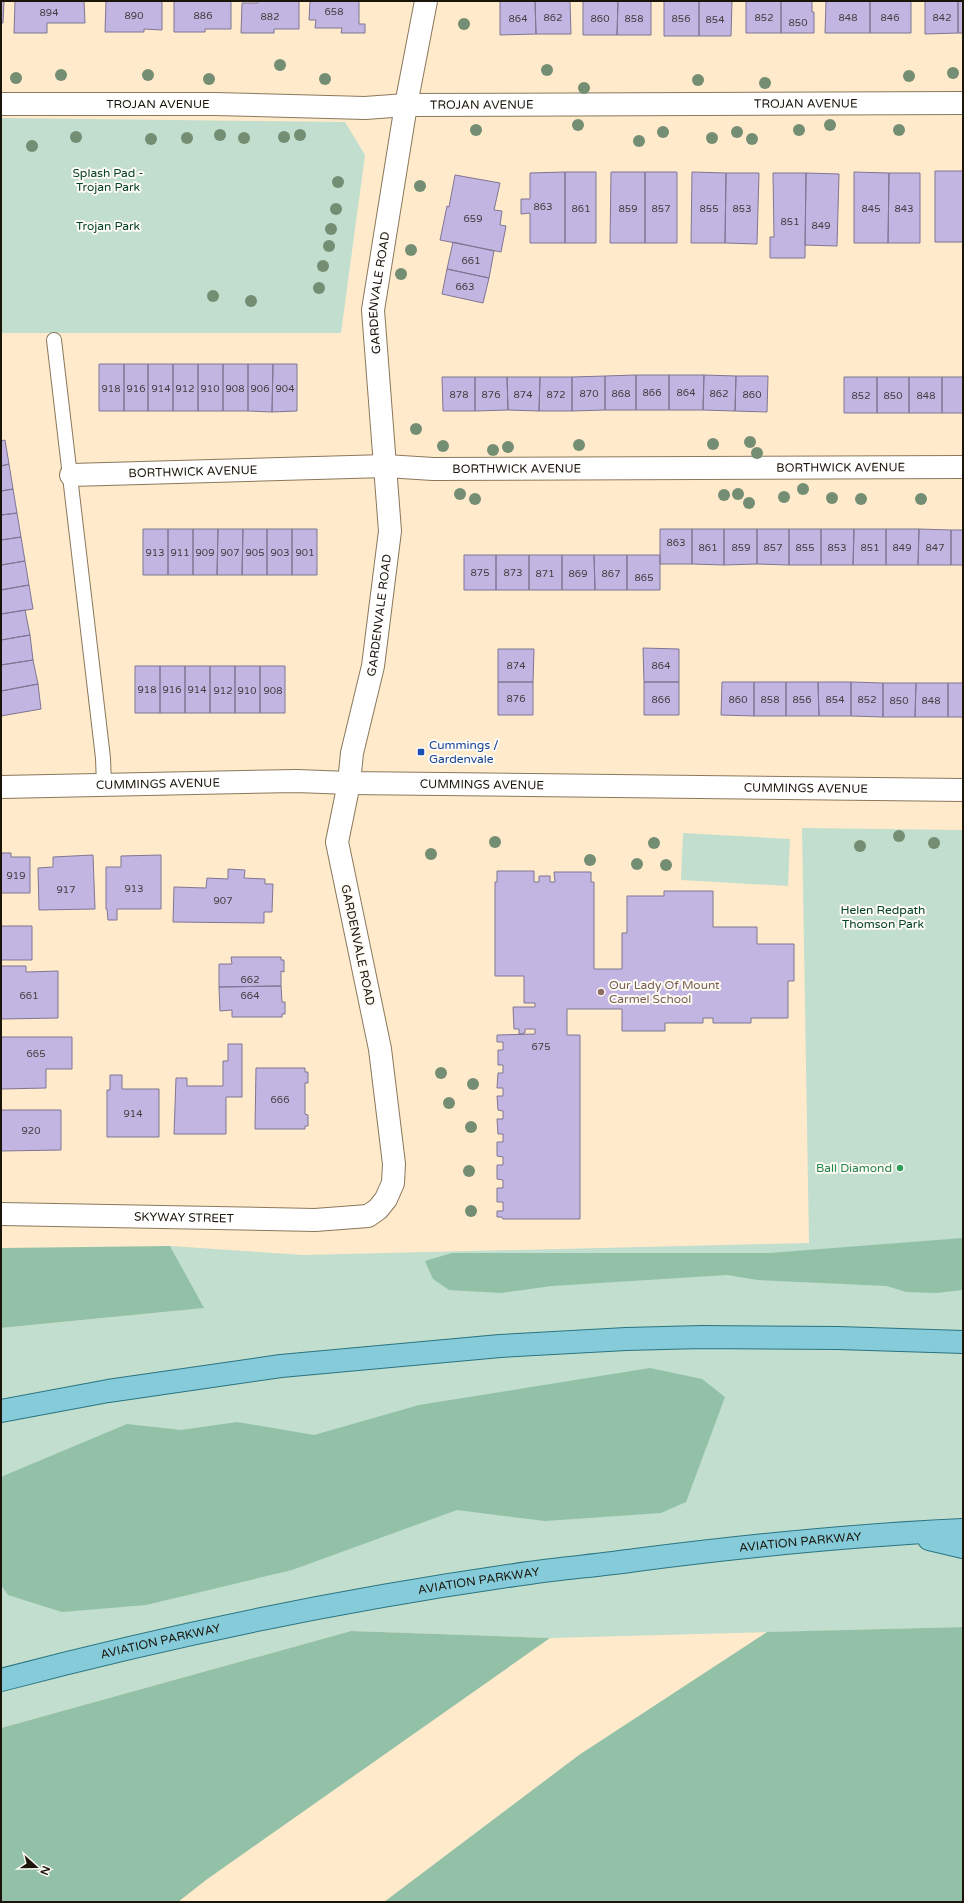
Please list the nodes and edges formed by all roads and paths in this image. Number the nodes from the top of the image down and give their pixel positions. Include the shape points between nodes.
1 (426, 1) edge
2 (1, 104) edge
3 (963, 104) edge
4 (406, 105) junction
5 (54, 340) dead end
6 (386, 466) junction
7 (963, 467) edge
8 (71, 475) junction
9 (349, 783) junction
10 (104, 784) junction
11 (1, 787) edge
12 (963, 790) edge
13 (1, 1214) edge
14 (368, 1216) joint
15 (963, 1342) edge
16 (1, 1411) edge
17 (963, 1530) edge
18 (905, 1533) junction
19 (963, 1547) edge
20 (1, 1680) edge

1 - 4 street, GARDENVALE ROAD
2 - 4 street, TROJAN AVENUE via 214,104 365,108
3 - 4 street, TROJAN AVENUE
4 - 6 street, GARDENVALE ROAD via 373,310
5 - 8 lane
6 - 7 street, BORTHWICK AVENUE via 433,469
6 - 8 street, BORTHWICK AVENUE
6 - 9 street, GARDENVALE ROAD via 389,539 373,666 352,753
8 - 10 lane
9 - 10 street, CUMMINGS AVENUE via 296,781
9 - 12 street, CUMMINGS AVENUE
9 - 14 street, GARDENVALE ROAD via 337,842 380,1048 394,1164 393,1183 386,1199
10 - 11 street, CUMMINGS AVENUE
13 - 14 street, SKYWAY STREET via 315,1220
15 - 16 main road via 702,1337 500,1346 280,1366 108,1391
17 - 18 main road, AVIATION PARKWAY
18 - 19 main road
18 - 20 main road, AVIATION PARKWAY via 745,1547 530,1572 449,1585 228,1625

